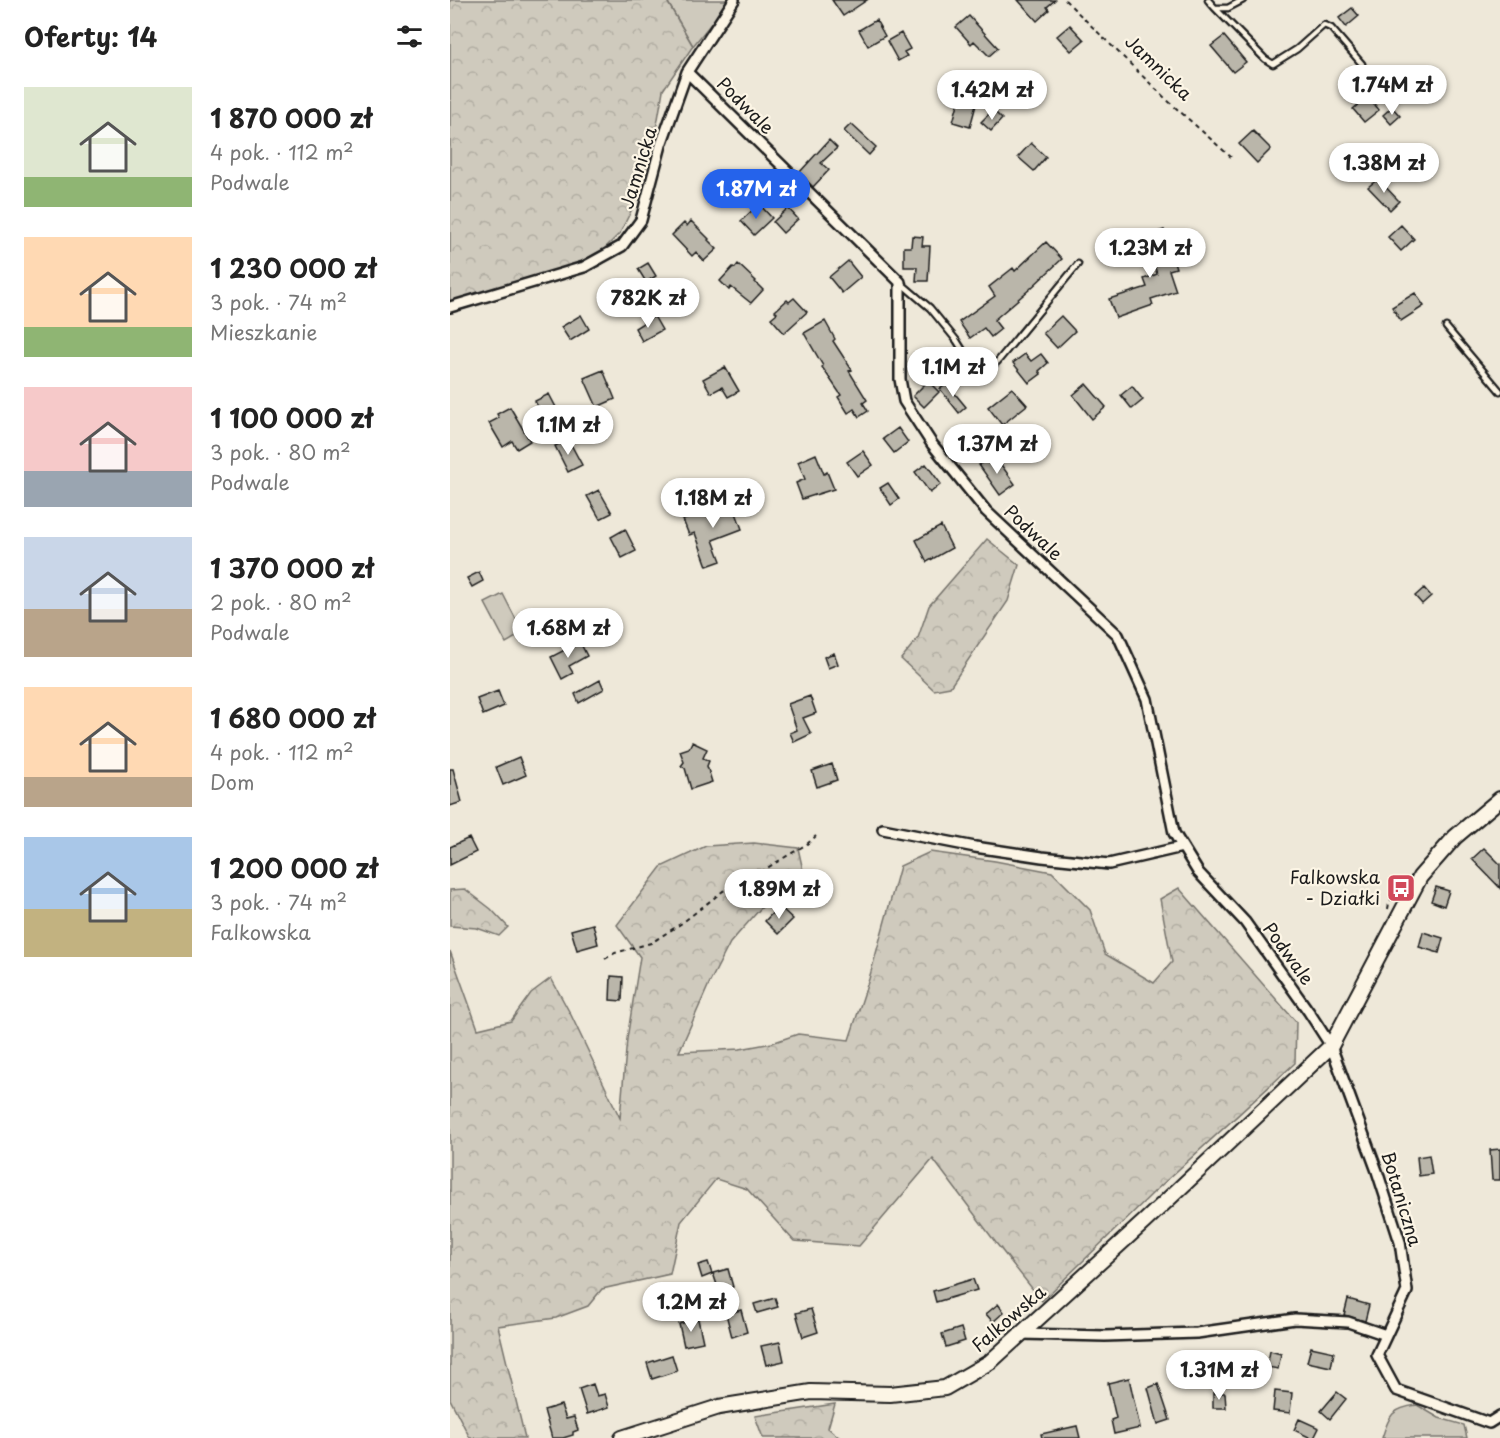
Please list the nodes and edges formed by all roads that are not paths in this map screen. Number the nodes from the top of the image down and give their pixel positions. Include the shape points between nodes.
1 (734, 0) edge
2 (1208, 0) edge
3 (1242, 0) edge
4 (1215, 8) junction
5 (1362, 64) dead end
6 (687, 72) junction
7 (1078, 264) dead end
8 (900, 282) junction
9 (450, 307) edge
10 (1446, 327) dead end
11 (1500, 391) edge
12 (1500, 799) edge
13 (883, 829) dead end
14 (1182, 847) junction
15 (1331, 1046) junction
16 (1021, 1334) junction
17 (1386, 1335) junction
18 (1500, 1416) edge
19 (622, 1438) edge

1 - 6 street, Jamnicka
2 - 4 lane
3 - 4 lane via 1228,8
4 - 5 lane via 1273,64 1324,25
6 - 8 street, Podwale
6 - 9 street, Jamnicka via 641,220 622,246 585,267
7 - 8 lane via 983,375 930,308
8 - 14 street, Podwale via 900,379 904,401 932,444 986,512 1118,635 1147,699 1174,833
10 - 11 lane
12 - 15 street, Falkowska via 1455,837 1420,877
13 - 14 street via 1042,857 1113,863
14 - 15 street, Podwale via 1198,872 1245,922
15 - 16 street, Falkowska
15 - 17 street, Botaniczna via 1400,1242 1407,1291
16 - 17 street via 1197,1333 1295,1319 1348,1322
16 - 19 street, Falkowska via 990,1362 945,1388 890,1394 812,1392 719,1407
17 - 18 street, Botaniczna via 1377,1355 1396,1390 1489,1422

